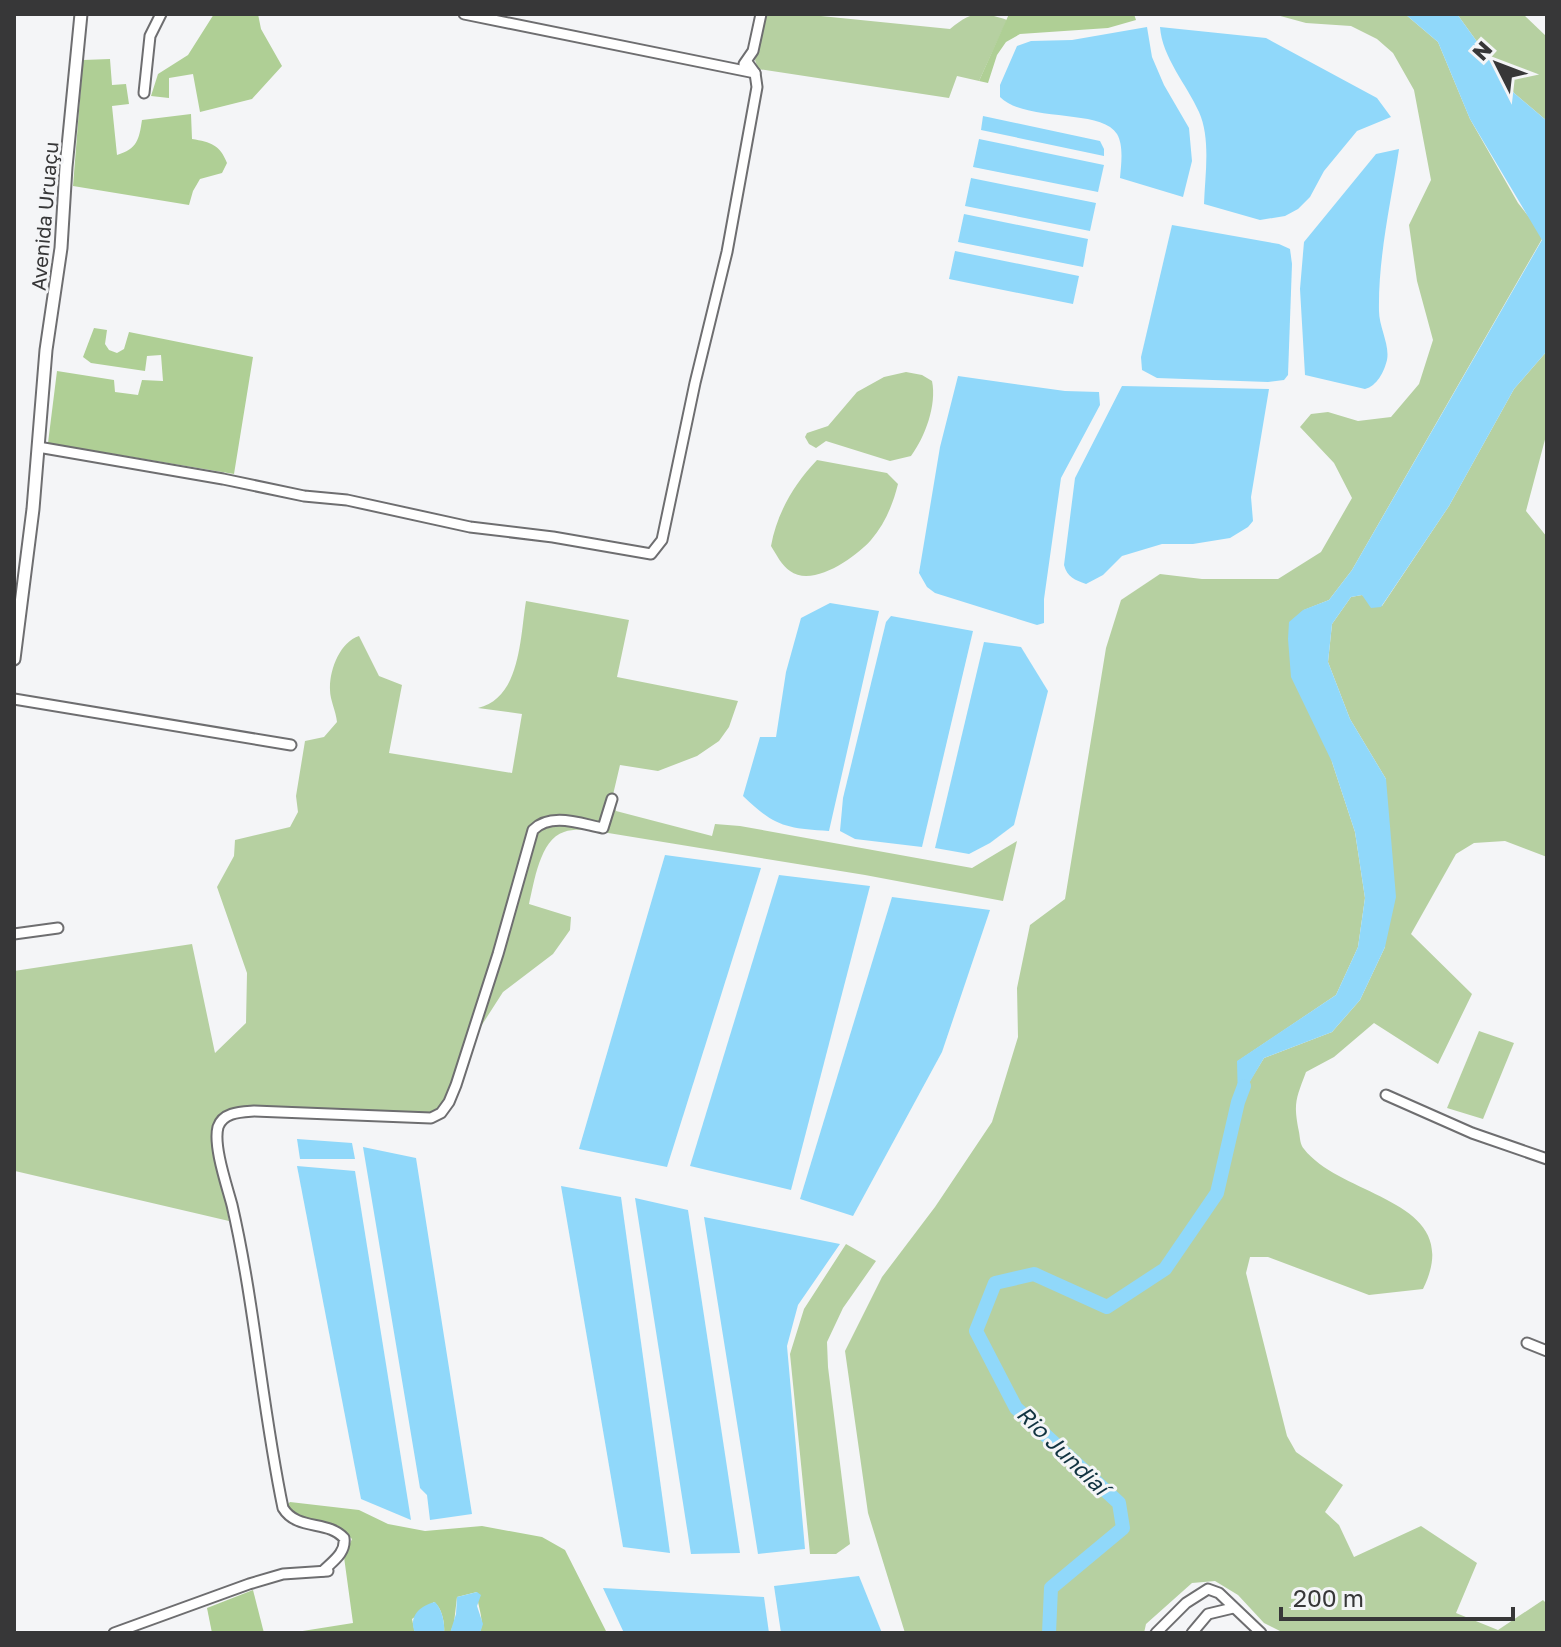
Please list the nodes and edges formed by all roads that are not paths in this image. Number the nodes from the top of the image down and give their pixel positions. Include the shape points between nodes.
1 (81, 14) edge
2 (161, 14) edge
3 (464, 14) edge
4 (761, 14) edge
5 (747, 62) junction
6 (738, 69) junction
7 (755, 73) junction
8 (144, 93) dead end
9 (38, 447) junction
10 (15, 641) edge
11 (14, 659) edge
12 (14, 699) edge
13 (291, 745) dead end
14 (612, 799) dead end
15 (58, 928) dead end
16 (14, 934) edge
17 (1386, 1095) dead end
18 (1547, 1159) edge
19 (1527, 1343) dead end
20 (1547, 1351) edge
21 (1233, 1608) junction
22 (114, 1633) edge
23 (1156, 1633) edge
24 (1192, 1633) edge
25 (1261, 1633) edge

1 - 9 street, Avenida Uruaçu
2 - 8 street via 150,36
3 - 6 street
4 - 5 street
5 - 6 street
5 - 7 street
6 - 7 street
7 - 9 street via 757,87 727,252 662,540 651,554 470,527 347,500
9 - 10 street, Avenida Uruaçu
10 - 11 street, Avenida Uruaçu
12 - 13 street
14 - 22 street via 603,828 559,820 540,823 533,830 469,1045 441,1113 431,1118 254,1111 236,1112 219,1124 219,1153 283,1508 296,1521 335,1531 345,1546 327,1571 283,1574
15 - 16 street
17 - 18 street
19 - 20 street
21 - 23 street via 1218,1592 1206,1589
21 - 24 street via 1208,1614
21 - 25 street

